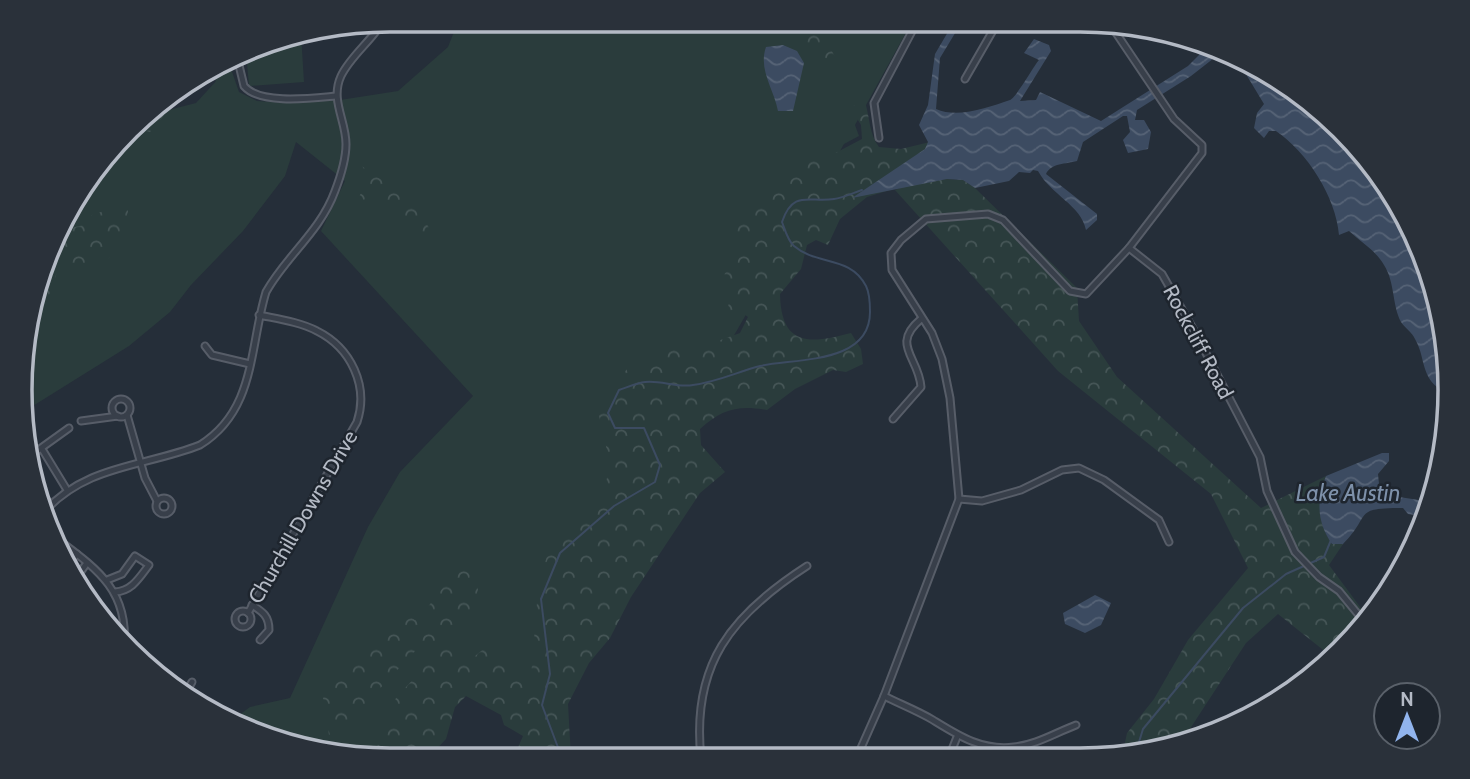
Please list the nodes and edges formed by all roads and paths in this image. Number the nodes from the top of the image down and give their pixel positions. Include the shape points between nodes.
1 (375, 32) edge
2 (912, 32) edge
3 (992, 32) edge
4 (1117, 34) edge
5 (239, 65) edge
6 (965, 79) dead end
7 (336, 96) junction
8 (879, 138) dead end
9 (1129, 248) junction
10 (259, 315) junction
11 (921, 319) junction
12 (205, 346) dead end
13 (250, 365) junction
14 (127, 415) junction
15 (118, 416) junction
16 (893, 419) dead end
17 (81, 421) dead end
18 (69, 428) dead end
19 (42, 449) junction
20 (37, 452) edge
21 (140, 461) junction
22 (67, 490) junction
23 (959, 499) junction
24 (157, 501) dead end
25 (50, 505) edge
26 (1169, 542) dead end
27 (67, 547) edge
28 (77, 554) junction
29 (74, 558) edge
30 (87, 563) junction
31 (807, 566) dead end
32 (81, 571) edge
33 (107, 580) junction
34 (115, 592) junction
35 (252, 605) junction
36 (248, 613) dead end
37 (1359, 615) edge
38 (124, 630) edge
39 (260, 640) dead end
40 (191, 682) dead end
41 (189, 686) edge
42 (884, 696) junction
43 (1076, 725) dead end
44 (957, 737) junction
45 (700, 748) edge
46 (861, 748) edge
47 (953, 748) edge

1 - 7 street via 342,74
2 - 8 street via 874,103
3 - 6 street
4 - 9 street via 1174,119 1202,145 1195,163
5 - 7 street via 244,86 261,96
7 - 10 street via 346,144 335,191 317,227 272,280
9 - 11 street via 1094,288 1077,294 995,215 926,219 891,253 892,270
9 - 37 street, Rockcliff Road via 1162,274 1198,337 1259,457 1267,491 1295,552
10 - 13 street
10 - 35 street, Churchill Downs Drive via 325,335 355,370 362,398 357,422
11 - 16 street via 909,330 906,341 921,387
11 - 23 street via 943,359
12 - 13 street via 212,355
13 - 21 street via 239,405 212,437 187,450
14 - 15 street
14 - 15 street via 130,405 120,399 113,407
14 - 21 street
15 - 17 street
18 - 19 street
19 - 20 street
19 - 22 street
21 - 22 street via 100,473
21 - 24 street
22 - 25 street
23 - 26 street via 982,500 1021,490 1062,470 1079,468 1104,480 1159,520
23 - 42 street
27 - 28 street
28 - 29 street
28 - 30 street
30 - 32 street
30 - 33 street
31 - 45 street via 735,627 709,666 698,717
33 - 34 street
33 - 34 street via 122,574 135,556 149,565 134,585
34 - 38 street
35 - 36 street, Churchill Downs Drive
35 - 39 street via 269,623
40 - 41 street
42 - 44 street
42 - 46 street
43 - 44 street via 1015,747 993,748
44 - 47 street

